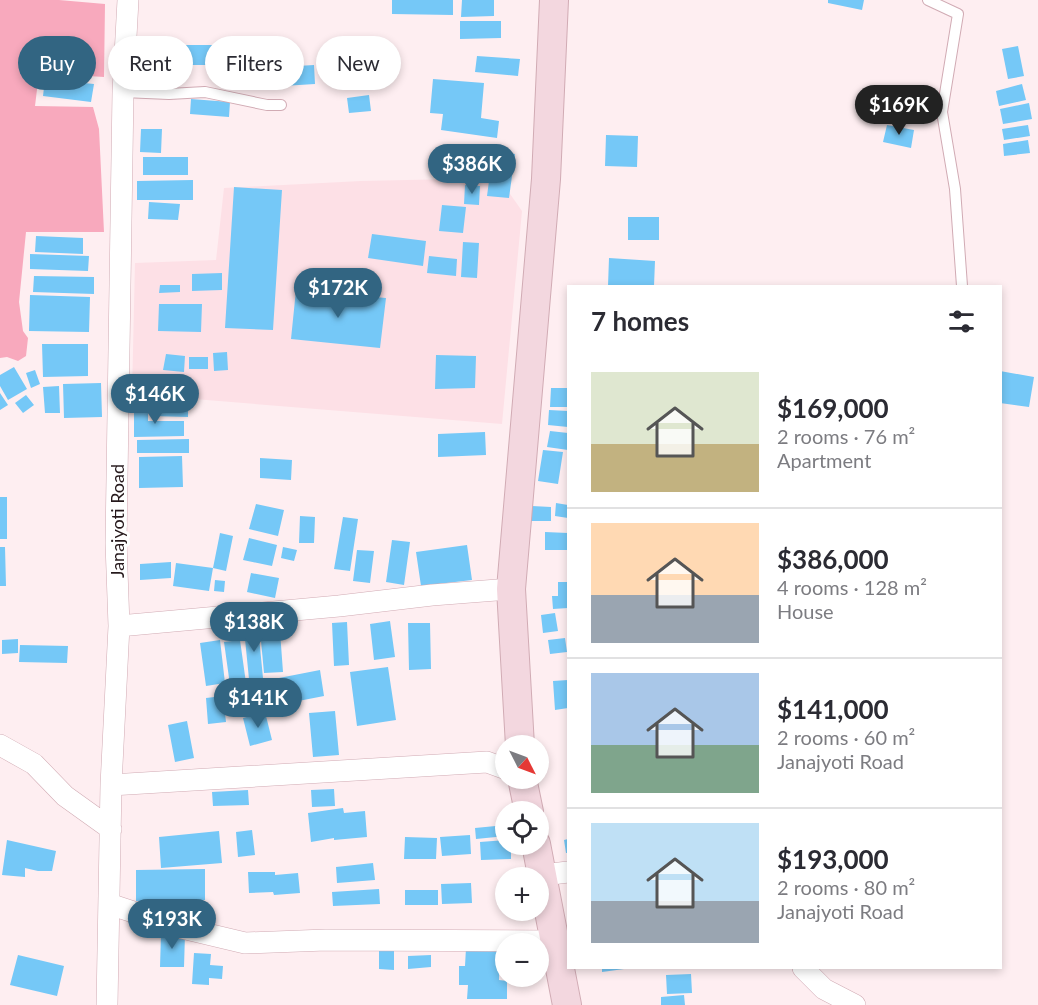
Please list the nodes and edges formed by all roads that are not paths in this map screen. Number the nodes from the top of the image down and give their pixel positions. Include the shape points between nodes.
1 (128, 0) edge
2 (554, 0) edge
3 (928, 0) edge
4 (123, 92) junction
5 (281, 105) dead end
6 (962, 285) edge
7 (511, 589) junction
8 (119, 626) junction
9 (519, 735) edge
10 (0, 745) edge
11 (495, 765) edge
12 (111, 785) junction
13 (111, 829) junction
14 (543, 855) edge
15 (556, 874) edge
16 (109, 904) junction
17 (555, 941) junction
18 (804, 969) edge
19 (107, 1005) edge
20 (567, 1005) edge
21 (855, 1005) edge

1 - 4 street, Janajyoti Road
2 - 7 street via 546,179
3 - 6 lane via 958,14 942,112 955,189
4 - 5 lane via 205,92
4 - 8 street, Janajyoti Road via 116,543
7 - 8 street
7 - 9 street
8 - 12 street, Janajyoti Road
10 - 13 street via 34,764 65,796
11 - 12 street via 487,762
12 - 13 street, Janajyoti Road
13 - 16 street, Janajyoti Road
14 - 15 street
15 - 17 street
16 - 17 street via 182,928 245,942
16 - 19 street, Janajyoti Road
17 - 20 street
18 - 21 street via 824,989

